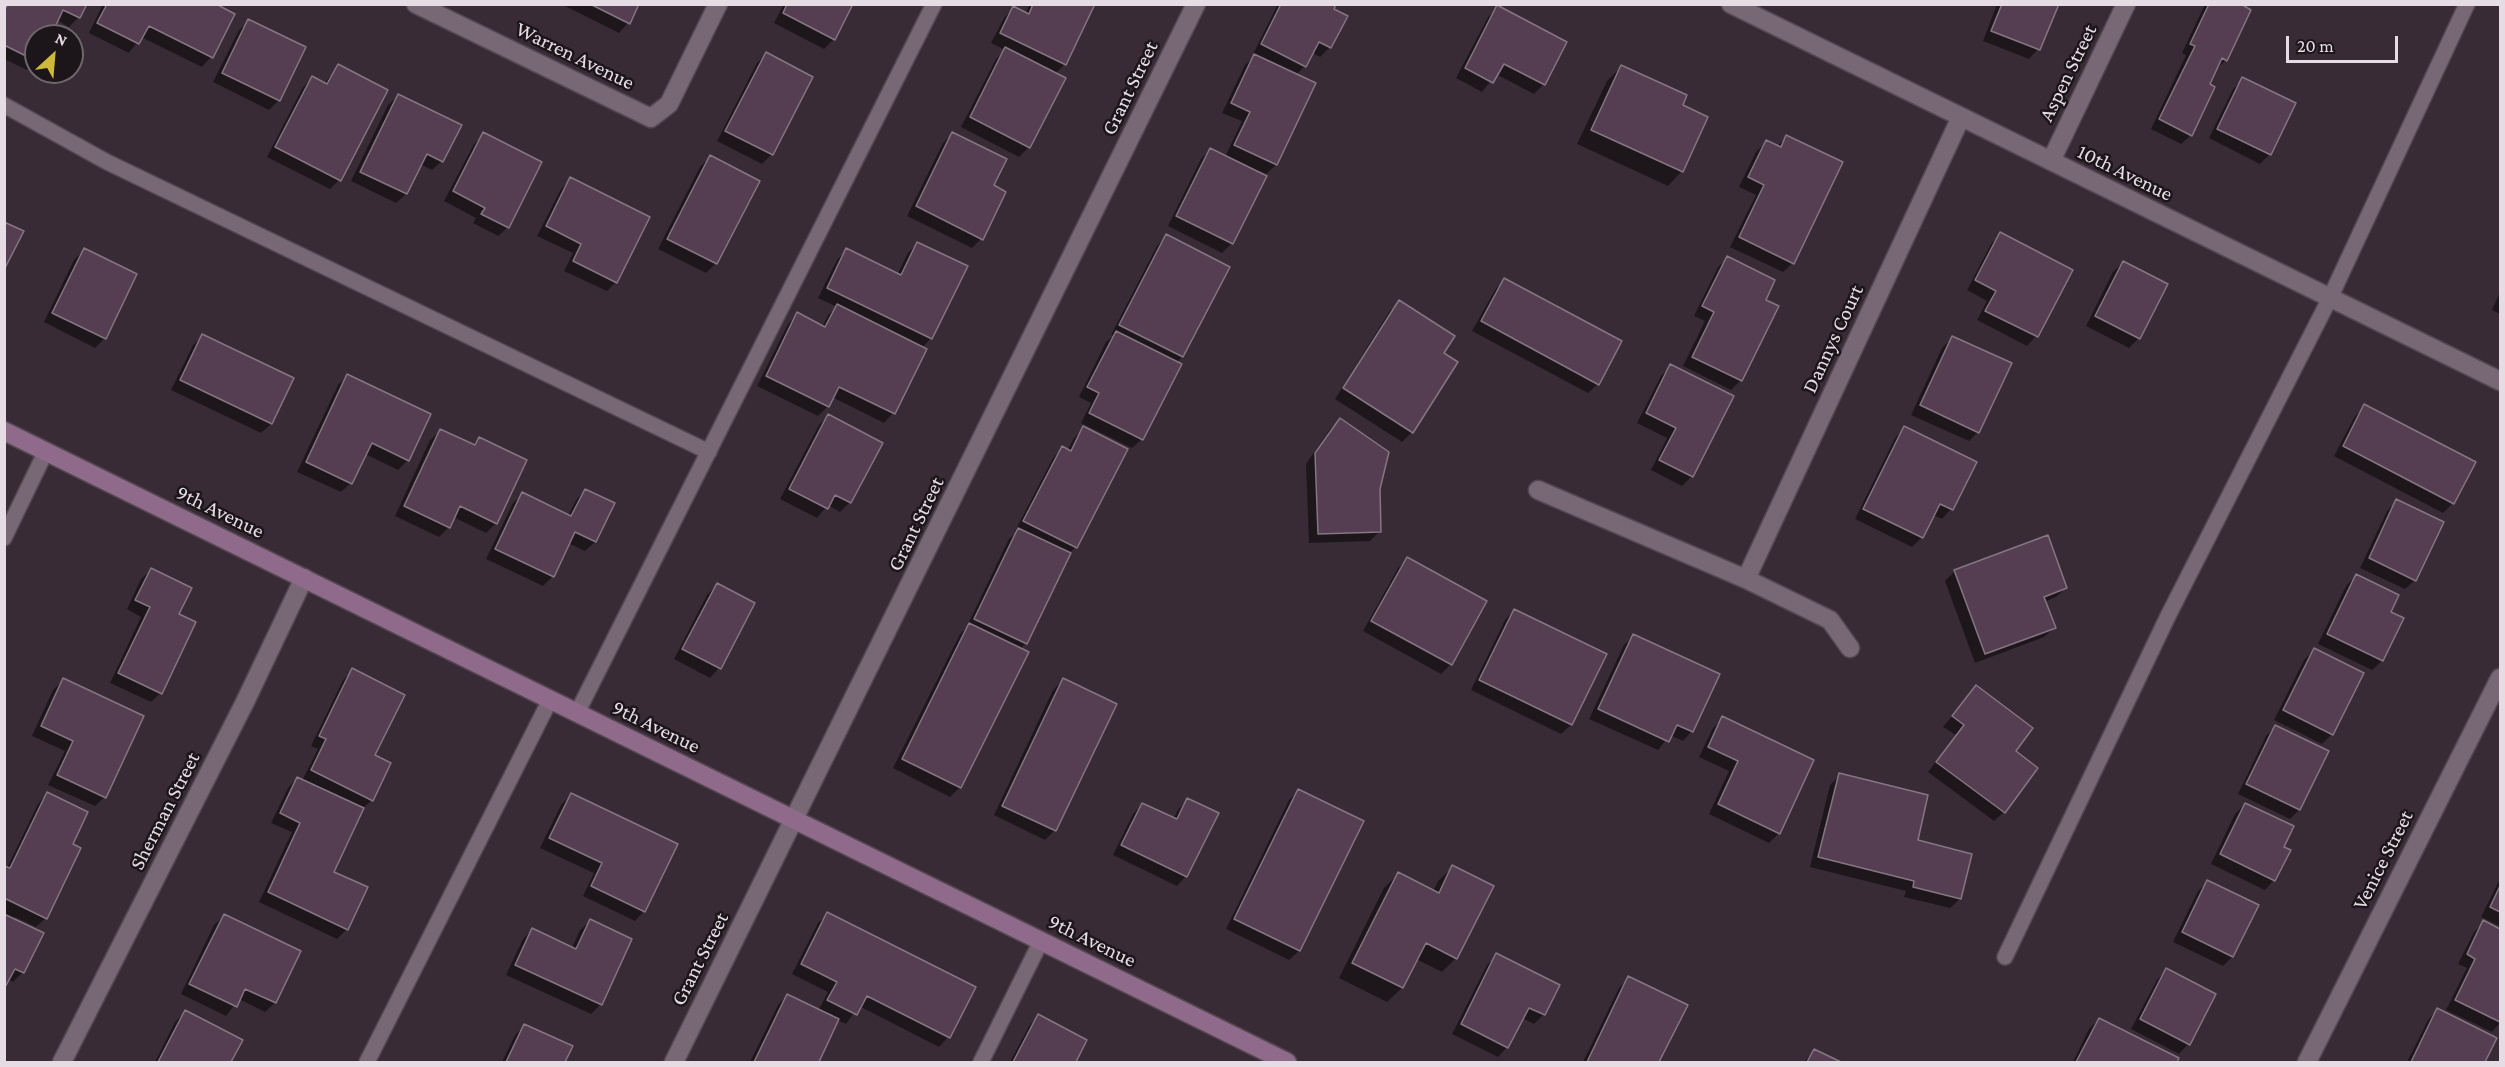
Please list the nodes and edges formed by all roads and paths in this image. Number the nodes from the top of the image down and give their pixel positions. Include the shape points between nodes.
1 (416, 4) edge
2 (718, 4) edge
3 (934, 4) edge
4 (1196, 4) edge
5 (1731, 4) edge
6 (2126, 4) edge
7 (2467, 4) edge
8 (4, 105) edge
9 (1961, 117) junction
10 (2051, 161) junction
11 (2330, 297) junction
12 (2500, 381) edge
13 (4, 431) edge
14 (46, 451) junction
15 (709, 452) junction
16 (1538, 489) dead end
17 (4, 538) edge
18 (304, 578) junction
19 (1746, 579) junction
20 (1850, 648) dead end
21 (2500, 678) edge
22 (550, 700) junction
23 (577, 713) junction
24 (795, 820) junction
25 (1041, 941) junction
26 (2005, 957) dead end
27 (62, 1062) edge
28 (367, 1062) edge
29 (674, 1062) edge
30 (981, 1062) edge
31 (1287, 1062) edge
32 (2307, 1062) edge

1 - 2 street, Warren Avenue via 651,118 669,104
3 - 15 lane
4 - 24 street, Grant Street
5 - 9 street, 10th Avenue
6 - 10 street, Aspen Street
7 - 11 lane
8 - 15 lane via 118,167
9 - 10 street, 10th Avenue
9 - 19 street, Dannys Court
10 - 11 street, 10th Avenue
11 - 12 street, 10th Avenue
11 - 26 lane via 2168,616
13 - 14 main road, 9th Avenue
14 - 17 lane
14 - 18 main road, 9th Avenue
15 - 23 lane
16 - 19 street
18 - 22 main road, 9th Avenue
18 - 27 street, Sherman Street
19 - 20 street via 1830,620
21 - 32 street, Venice Street
22 - 23 main road, 9th Avenue
22 - 28 lane
23 - 24 main road, 9th Avenue
24 - 25 main road, 9th Avenue
24 - 29 street, Grant Street
25 - 30 lane
25 - 31 main road, 9th Avenue

